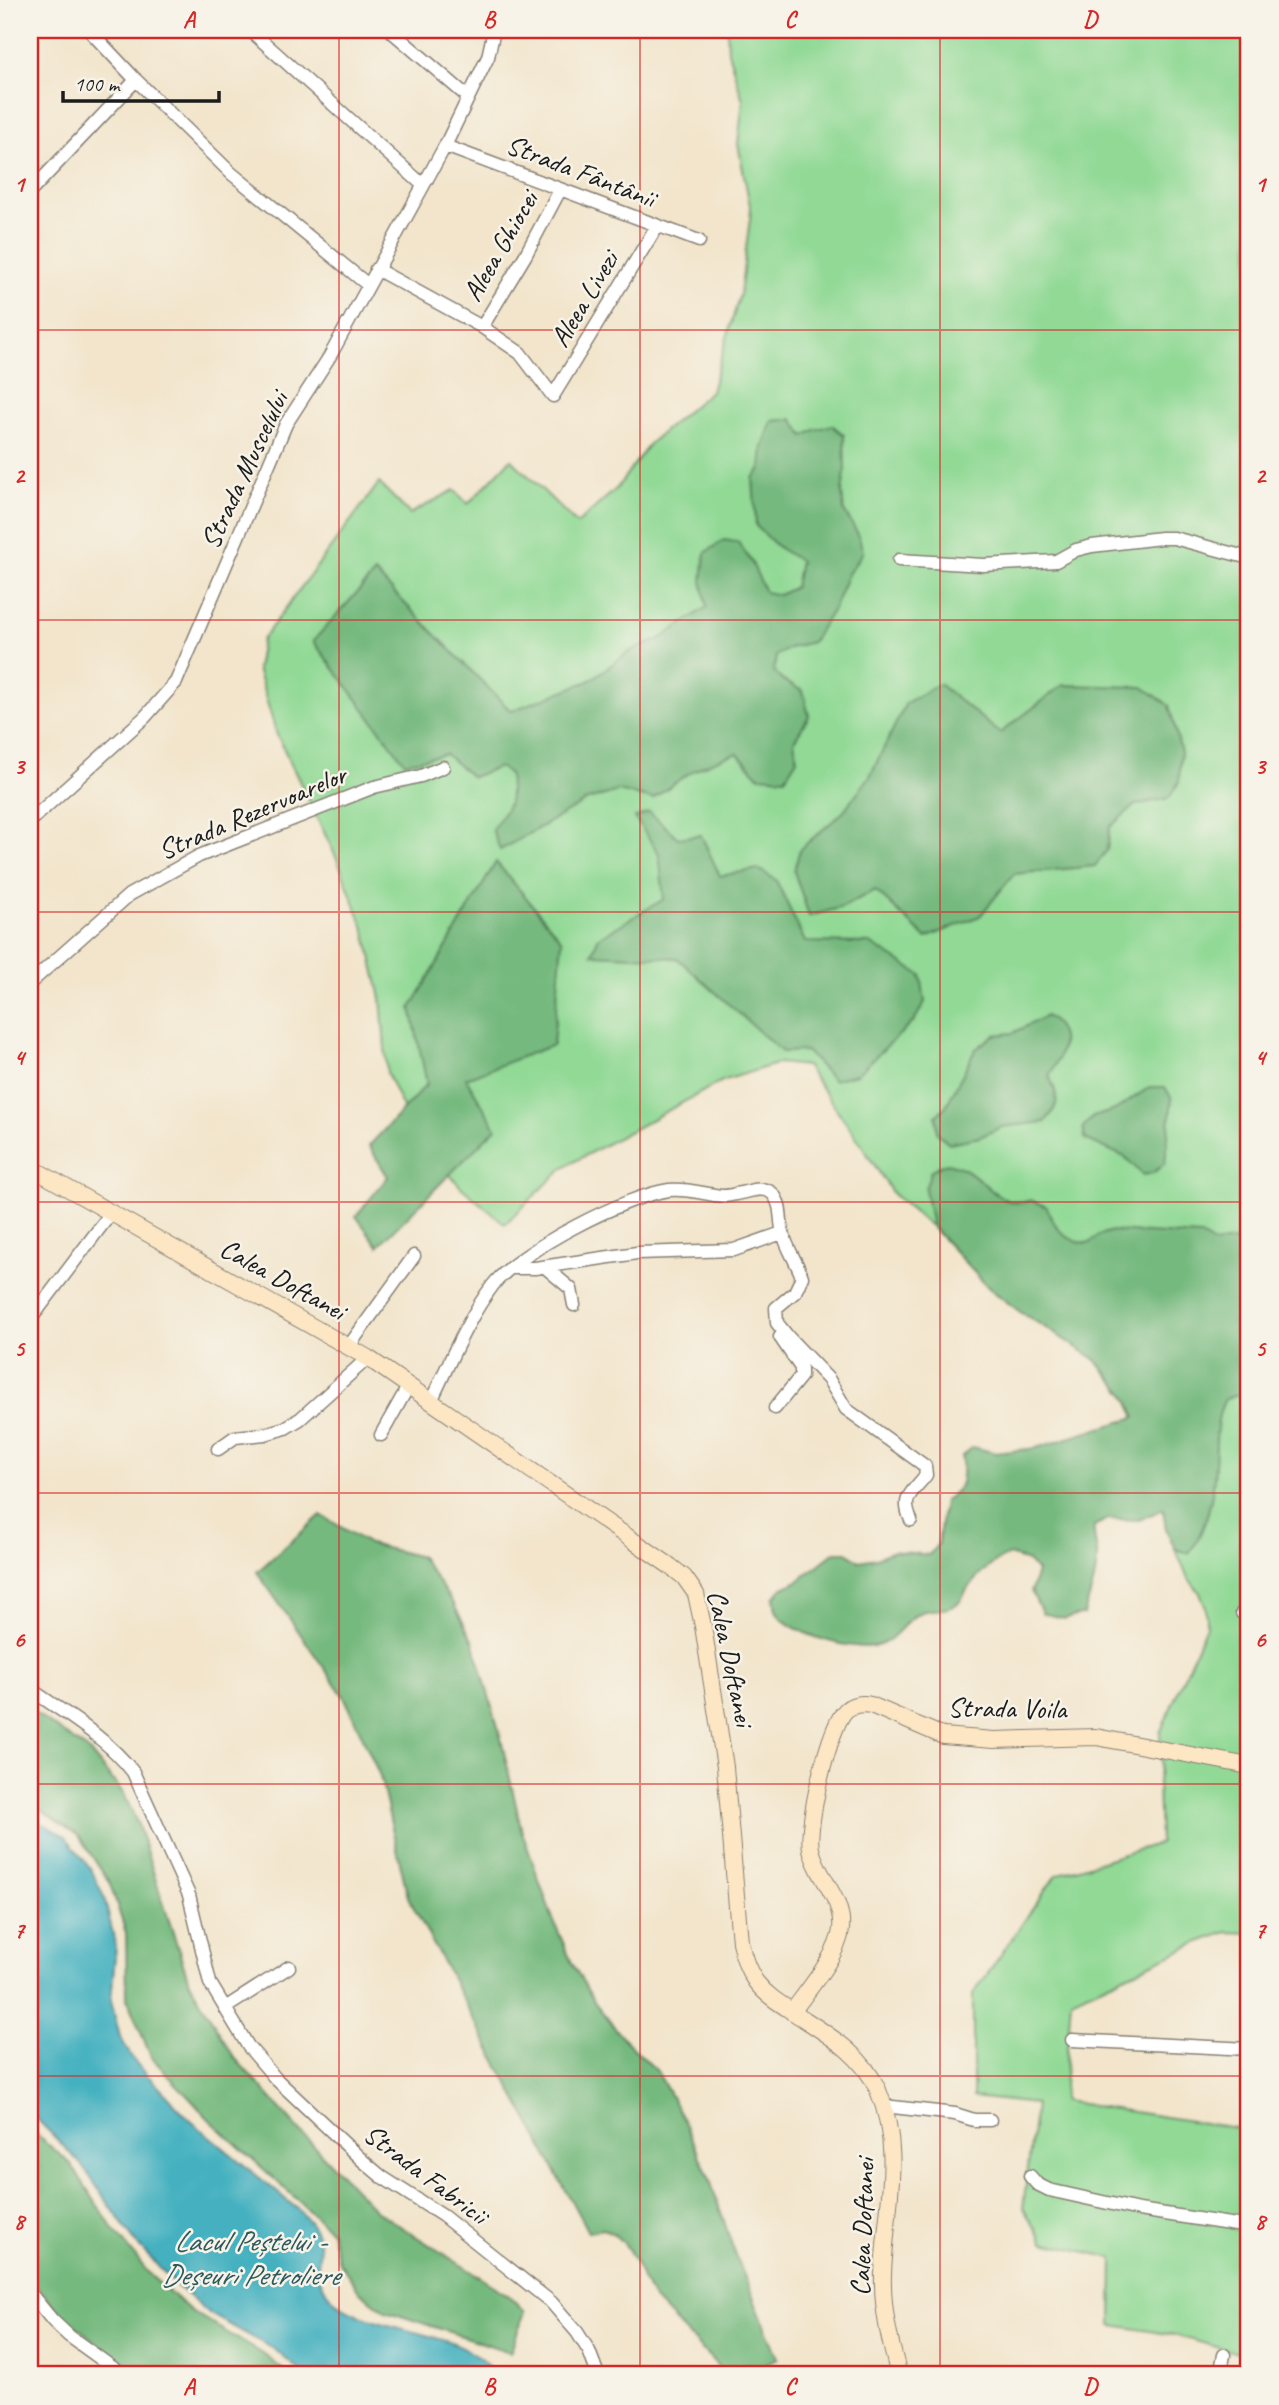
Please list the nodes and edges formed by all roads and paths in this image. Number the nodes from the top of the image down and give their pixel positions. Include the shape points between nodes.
1 (89, 30) edge
2 (250, 30) edge
3 (390, 30) edge
4 (494, 30) edge
5 (136, 80) junction
6 (468, 97) junction
7 (446, 146) junction
8 (423, 185) junction
9 (560, 190) junction
10 (30, 192) edge
11 (657, 226) junction
12 (699, 241) dead end
13 (376, 270) junction
14 (368, 285) junction
15 (482, 327) junction
16 (1249, 558) edge
17 (899, 560) dead end
18 (443, 767) dead end
19 (30, 821) edge
20 (30, 983) edge
21 (30, 1167) edge
22 (111, 1213) junction
23 (782, 1233) junction
24 (414, 1256) dead end
25 (545, 1267) junction
26 (510, 1268) junction
27 (573, 1305) dead end
28 (30, 1320) edge
29 (777, 1323) junction
30 (349, 1346) junction
31 (368, 1358) junction
32 (409, 1385) junction
33 (431, 1401) junction
34 (775, 1408) dead end
35 (381, 1435) dead end
36 (218, 1449) dead end
37 (911, 1520) dead end
38 (30, 1689) edge
39 (1249, 1766) edge
40 (289, 1967) dead end
41 (225, 2008) junction
42 (792, 2011) junction
43 (1072, 2040) dead end
44 (1249, 2049) edge
45 (884, 2106) junction
46 (990, 2120) dead end
47 (1030, 2176) dead end
48 (1249, 2227) edge
49 (30, 2293) edge
50 (1224, 2355) dead end
51 (123, 2375) edge
52 (598, 2375) edge
53 (899, 2375) edge
54 (1220, 2375) edge

1 - 5 street
2 - 8 street
3 - 6 street
4 - 6 street, Strada Muscelului via 488,57
5 - 10 street
5 - 14 street via 231,173
6 - 7 street, Strada Muscelului
7 - 8 street, Strada Muscelului
7 - 9 street, Strada Fântânii
8 - 13 street, Strada Muscelului
9 - 11 street, Strada Fântânii
9 - 15 street, Aleea Ghiocei
11 - 12 street, Strada Fântânii
11 - 15 street, Aleea Livezi via 553,396 520,353
13 - 14 street, Strada Muscelului
13 - 15 street
14 - 19 street, Strada Muscelului via 286,424 176,682 145,717
16 - 17 street via 1161,538 1092,546 1056,561 983,565
18 - 20 street, Strada Rezervoarelor via 374,787 199,856 129,895
21 - 22 main road, Calea Doftanei
22 - 28 street
22 - 30 main road, Calea Doftanei
23 - 25 street via 734,1251 638,1254
23 - 26 street via 777,1201 763,1188 727,1196 671,1190 604,1213
23 - 29 street via 802,1277 795,1292 776,1308
24 - 30 street
25 - 26 street
25 - 27 street via 571,1289
26 - 33 street via 483,1299
29 - 34 street via 801,1376
29 - 37 street via 830,1380 846,1409 925,1466 926,1475 907,1498
30 - 31 main road, Calea Doftanei
31 - 32 main road, Calea Doftanei
31 - 36 street via 300,1419 265,1434 235,1437
32 - 33 main road, Calea Doftanei
32 - 35 street
33 - 42 main road, Calea Doftanei via 670,1566 696,1594 725,1767 743,1955 757,1983
38 - 41 street, Strada Fabricii via 108,1744 133,1772 189,1895 206,1972
39 - 42 main road, Strada Voila via 1096,1737 973,1740 943,1736 871,1705 847,1708 827,1753 810,1835 813,1857 839,1910 840,1935
40 - 41 street
41 - 52 street, Strada Fabricii via 276,2079 363,2161 443,2216 551,2302 577,2332
42 - 45 main road, Calea Doftanei via 855,2056
43 - 44 street
45 - 46 street
45 - 53 main road, Calea Doftanei via 894,2165 884,2295
47 - 48 street via 1049,2190
49 - 51 street via 69,2336
50 - 54 street

